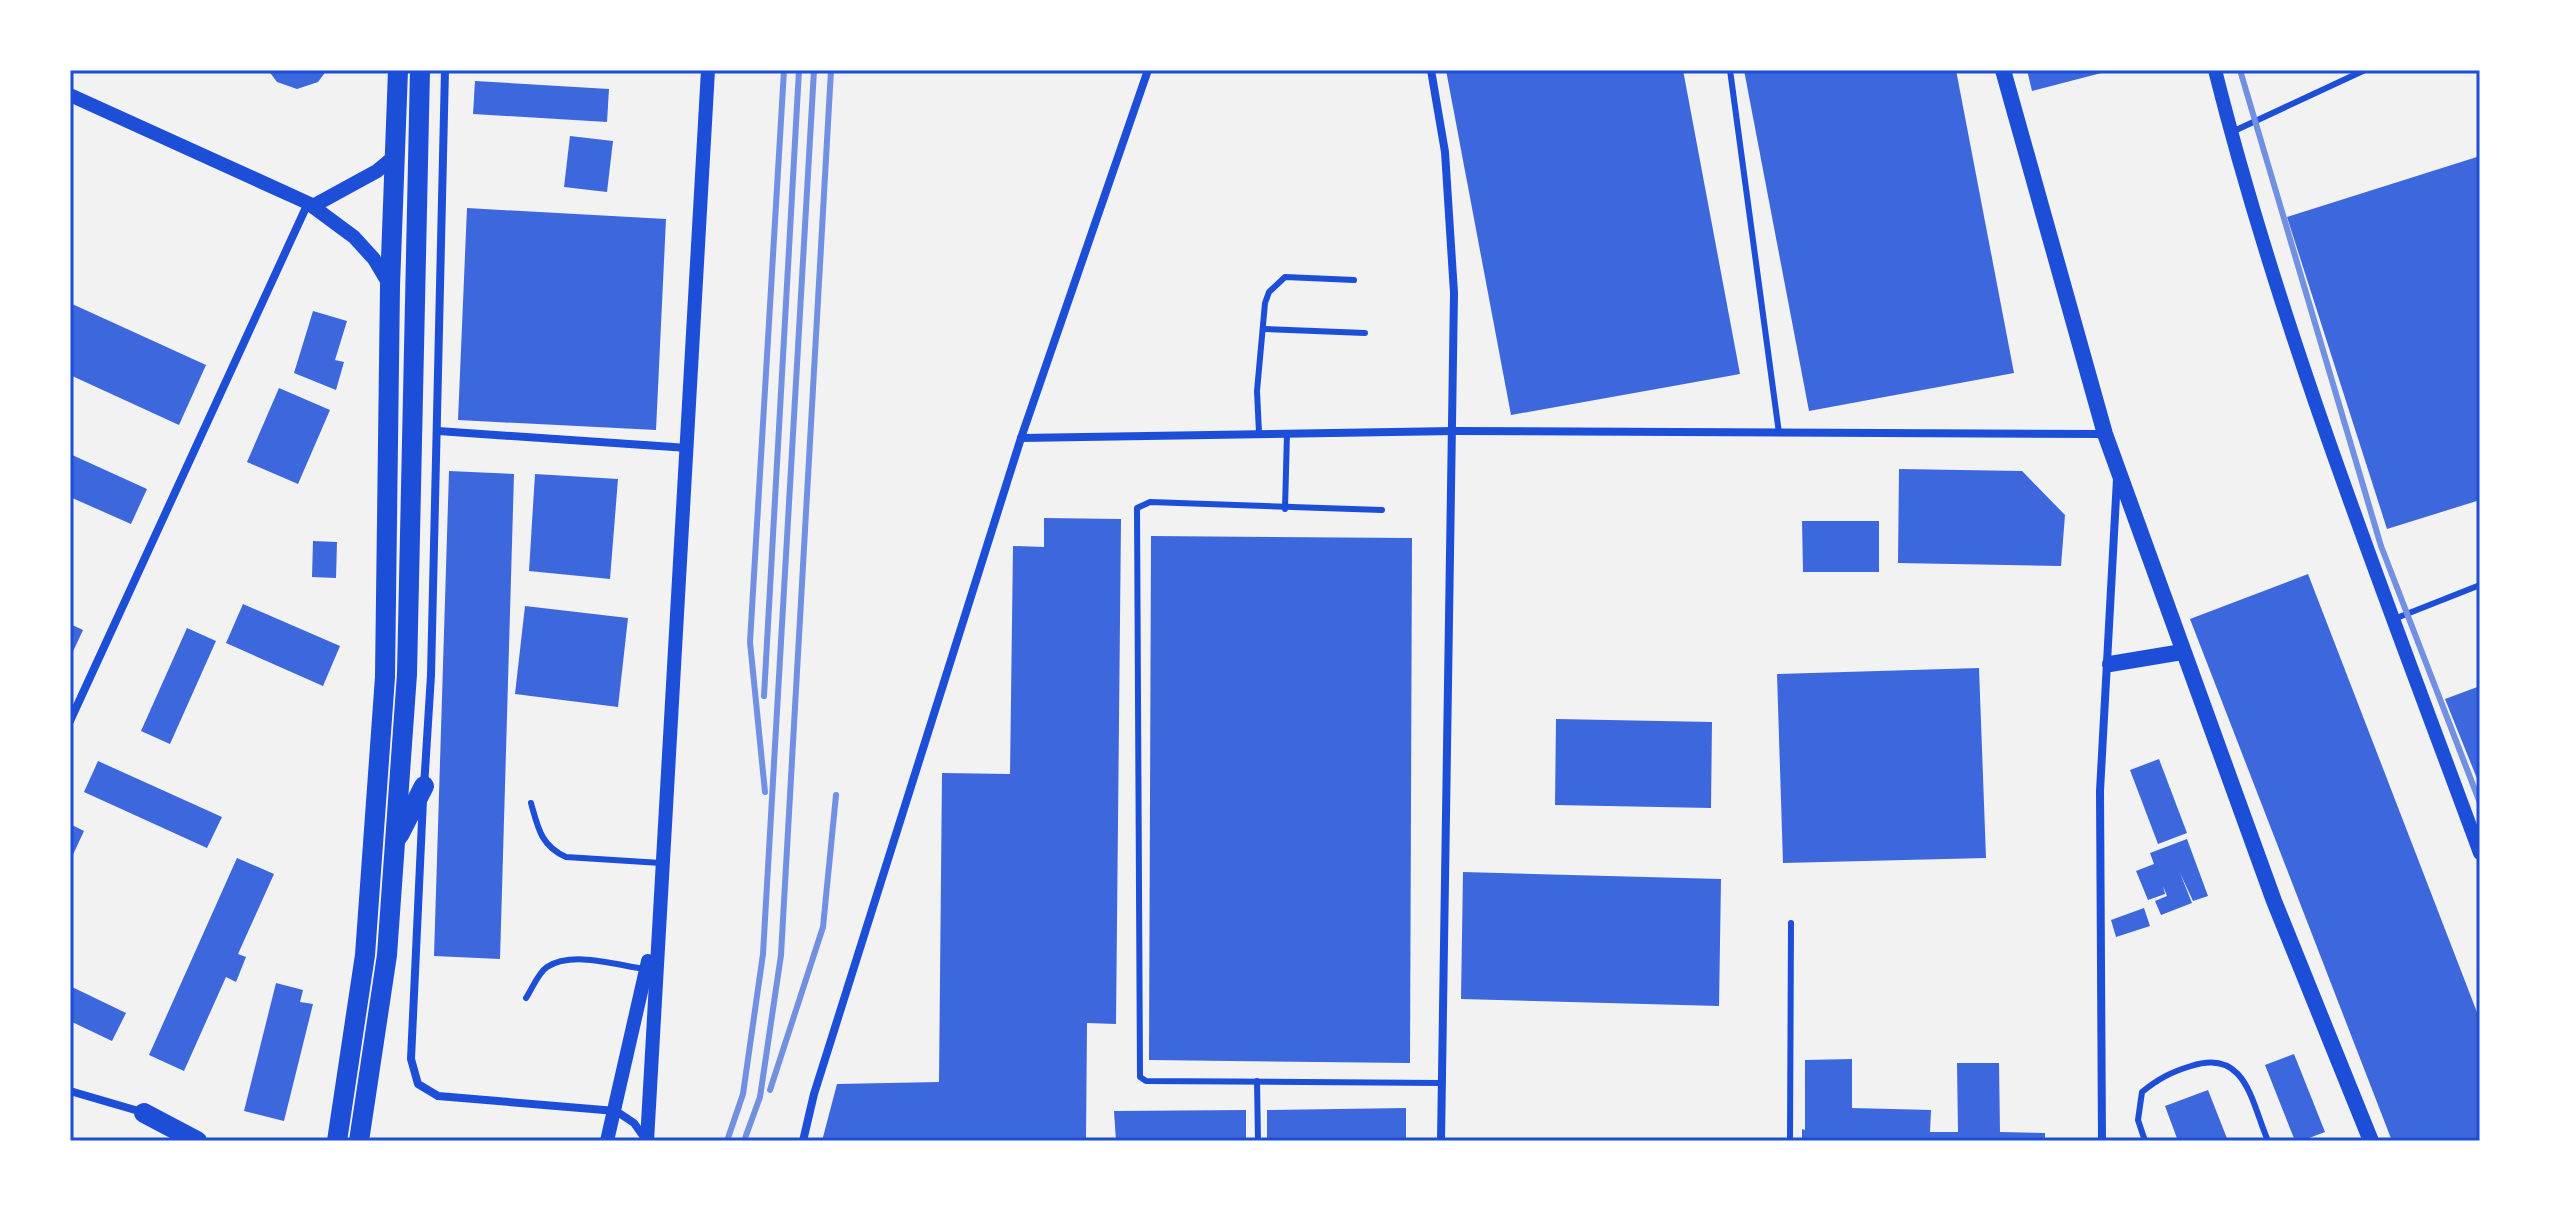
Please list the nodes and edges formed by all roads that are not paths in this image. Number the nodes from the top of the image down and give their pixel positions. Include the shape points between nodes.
1 (398, 70) edge
2 (420, 70) edge
3 (445, 70) edge
4 (708, 70) edge
5 (1148, 70) edge
6 (1431, 70) edge
7 (1730, 70) edge
8 (2003, 70) edge
9 (2215, 70) edge
10 (2365, 70) edge
11 (70, 95) edge
12 (2231, 132) junction
13 (395, 156) junction
14 (311, 204) junction
15 (1354, 280) dead end
16 (390, 286) junction
17 (1264, 329) junction
18 (1365, 333) dead end
19 (438, 431) junction
20 (1454, 431) junction
21 (1287, 432) junction
22 (1259, 433) junction
23 (1779, 433) junction
24 (2105, 434) junction
25 (1021, 438) junction
26 (688, 448) junction
27 (2118, 470) junction
28 (1285, 509) junction
29 (1382, 510) dead end
30 (2480, 585) edge
31 (2394, 619) junction
32 (2182, 652) junction
33 (2110, 664) junction
34 (70, 721) edge
35 (424, 786) junction
36 (531, 803) dead end
37 (395, 842) junction
38 (2480, 853) edge
39 (661, 863) junction
40 (658, 917) junction
41 (1791, 923) dead end
42 (646, 969) junction
43 (526, 998) dead end
44 (1257, 1081) junction
45 (1441, 1083) junction
46 (70, 1091) edge
47 (616, 1111) junction
48 (144, 1113) joint
49 (197, 1141) edge
50 (337, 1141) edge
51 (359, 1141) edge
52 (607, 1141) edge
53 (646, 1141) edge
54 (803, 1141) edge
55 (1258, 1141) edge
56 (1441, 1141) edge
57 (1790, 1141) edge
58 (2102, 1141) edge
59 (2145, 1141) edge
60 (2268, 1141) edge
61 (2371, 1141) edge

1 - 13 main road
2 - 37 main road via 407,674
3 - 19 street
4 - 26 street
5 - 25 street
6 - 20 street via 1445,152 1454,293
7 - 23 lane
8 - 24 main road
9 - 12 street
10 - 12 lane
11 - 14 street
12 - 31 street via 2299,352
13 - 14 street via 377,171
13 - 16 main road
14 - 16 street via 354,237
14 - 34 street
15 - 17 lane via 1285,277 1269,292
16 - 50 main road via 385,677 365,955
17 - 18 lane
17 - 22 lane via 1257,391
19 - 26 street
19 - 35 street
20 - 21 street
20 - 23 street
20 - 45 street
21 - 22 street
21 - 28 lane
22 - 25 street
23 - 24 street
24 - 27 main road
25 - 54 street
26 - 39 street
27 - 32 main road
27 - 33 street
28 - 29 lane
28 - 44 lane via 1150,502 1137,508 1140,1077
30 - 31 lane
31 - 38 street
32 - 33 main road
32 - 61 main road
33 - 58 street via 2100,791
35 - 37 main road
35 - 47 street via 411,1059 418,1084 438,1096
36 - 39 lane via 542,840 555,852
37 - 51 main road via 387,955
39 - 40 street
40 - 42 street
40 - 53 street
41 - 57 lane
42 - 43 lane via 576,960 554,964
42 - 47 street
44 - 45 lane
44 - 55 lane
45 - 56 street
46 - 48 street
47 - 52 street
47 - 53 street via 634,1123
48 - 49 main road
59 - 60 lane via 2138,1120 2142,1092 2162,1075 2210,1060 2230,1064 2241,1076

